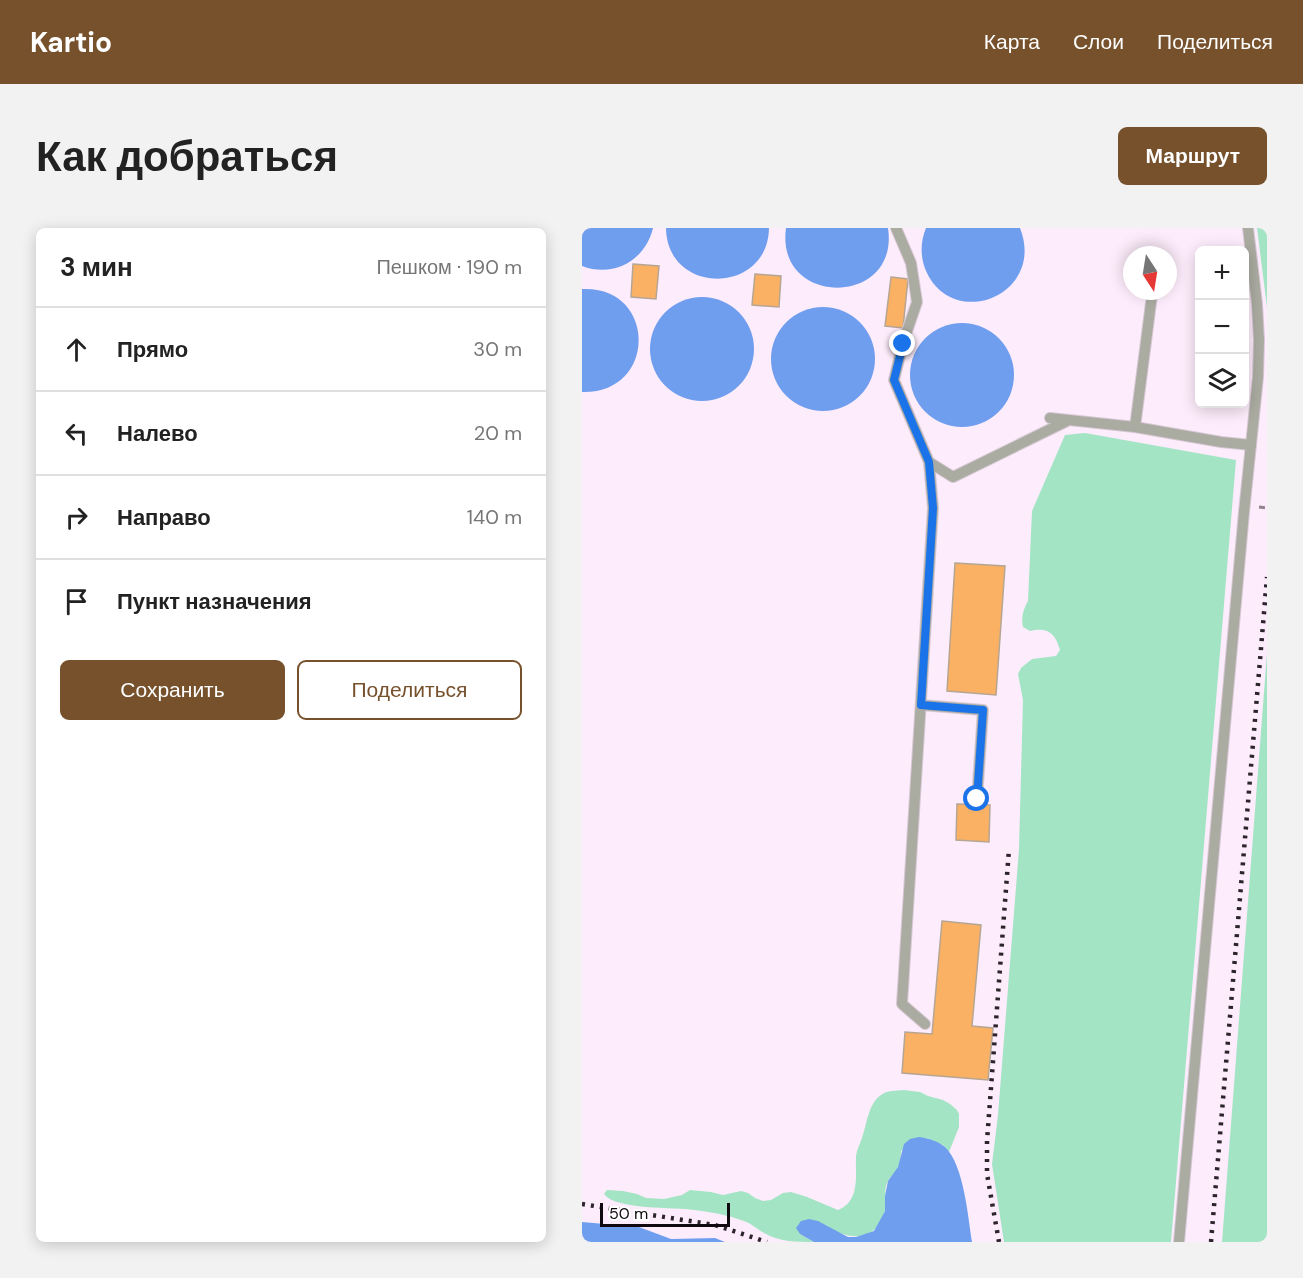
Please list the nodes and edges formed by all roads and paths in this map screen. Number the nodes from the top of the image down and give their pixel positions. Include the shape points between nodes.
1 (896, 228) edge
2 (1248, 228) edge
3 (1151, 300) edge
4 (1050, 418) dead end
5 (1066, 421) junction
6 (1135, 427) junction
7 (1251, 445) junction
8 (929, 462) junction
9 (921, 705) junction
10 (977, 799) dead end
11 (925, 1024) dead end
12 (1179, 1242) edge

1 - 8 lane via 911,263 917,302 894,380
2 - 7 lane via 1259,340
3 - 6 lane
4 - 5 lane
5 - 6 lane
5 - 8 lane via 953,477
6 - 7 lane
7 - 12 lane
8 - 9 lane via 933,508
9 - 10 lane via 983,710
9 - 11 lane via 902,1004

